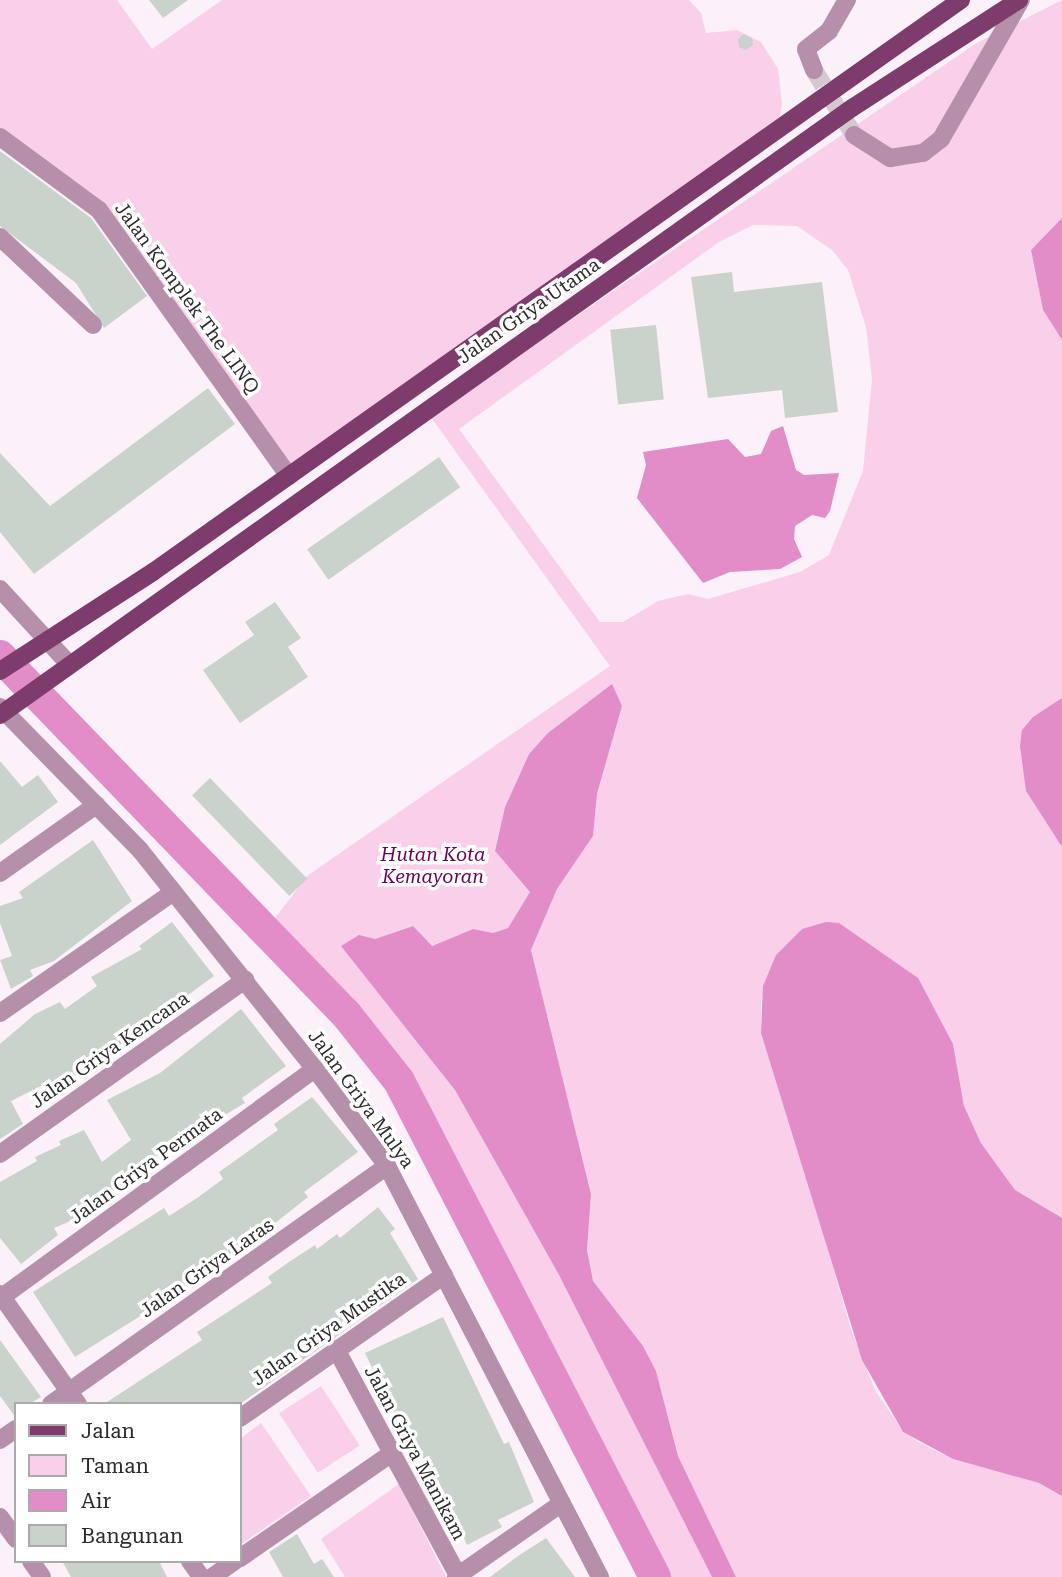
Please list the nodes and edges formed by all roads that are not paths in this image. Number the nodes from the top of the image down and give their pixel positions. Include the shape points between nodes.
1 (847, 0) edge
2 (961, 0) edge
3 (1020, 0) edge
4 (814, 71) tunnel mouth
5 (854, 135) tunnel mouth
6 (0, 137) edge
7 (0, 237) edge
8 (93, 324) dead end
9 (289, 476) junction
10 (0, 589) edge
11 (45, 644) junction
12 (66, 666) junction
13 (0, 671) edge
14 (4, 710) edge
15 (96, 805) junction
16 (0, 873) edge
17 (172, 893) junction
18 (245, 981) junction
19 (0, 1013) edge
20 (315, 1069) junction
21 (0, 1154) edge
22 (387, 1166) junction
23 (443, 1275) junction
24 (1, 1296) edge
25 (336, 1349) junction
26 (74, 1397) edge
27 (242, 1417) edge
28 (392, 1453) junction
29 (562, 1503) junction
30 (0, 1517) edge
31 (14, 1536) edge
32 (242, 1557) edge
33 (232, 1563) edge
34 (212, 1577) edge
35 (457, 1577) edge
36 (600, 1577) edge

1 - 4 street via 829,31 806,50
2 - 9 main road, Jalan Griya Utama
3 - 5 street via 941,139 923,153 890,158
3 - 12 main road, Jalan Griya Utama via 841,116
6 - 9 street, Jalan Komplek The LINQ via 99,210
7 - 8 street
9 - 11 main road, Jalan Griya Utama
10 - 11 street
11 - 12 street
11 - 13 main road, Jalan Griya Utama
12 - 14 main road, Jalan Griya Utama
14 - 15 street, Jalan Griya Mulya
15 - 16 street
15 - 17 street, Jalan Griya Mulya via 140,850
17 - 18 street, Jalan Griya Mulya
17 - 19 street
18 - 20 street, Jalan Griya Mulya
18 - 21 street, Jalan Griya Kencana
20 - 22 street, Jalan Griya Mulya
20 - 24 street, Jalan Griya Permata
22 - 23 street, Jalan Griya Mulya
22 - 26 street, Jalan Griya Laras
23 - 25 street, Jalan Griya Mustika
23 - 29 street, Jalan Griya Mulya
24 - 26 street
25 - 27 street, Jalan Griya Mustika
25 - 28 street, Jalan Griya Manikam
28 - 32 street
28 - 35 street, Jalan Griya Manikam
29 - 35 street
29 - 36 street, Jalan Griya Mulya
30 - 31 street
33 - 34 street

